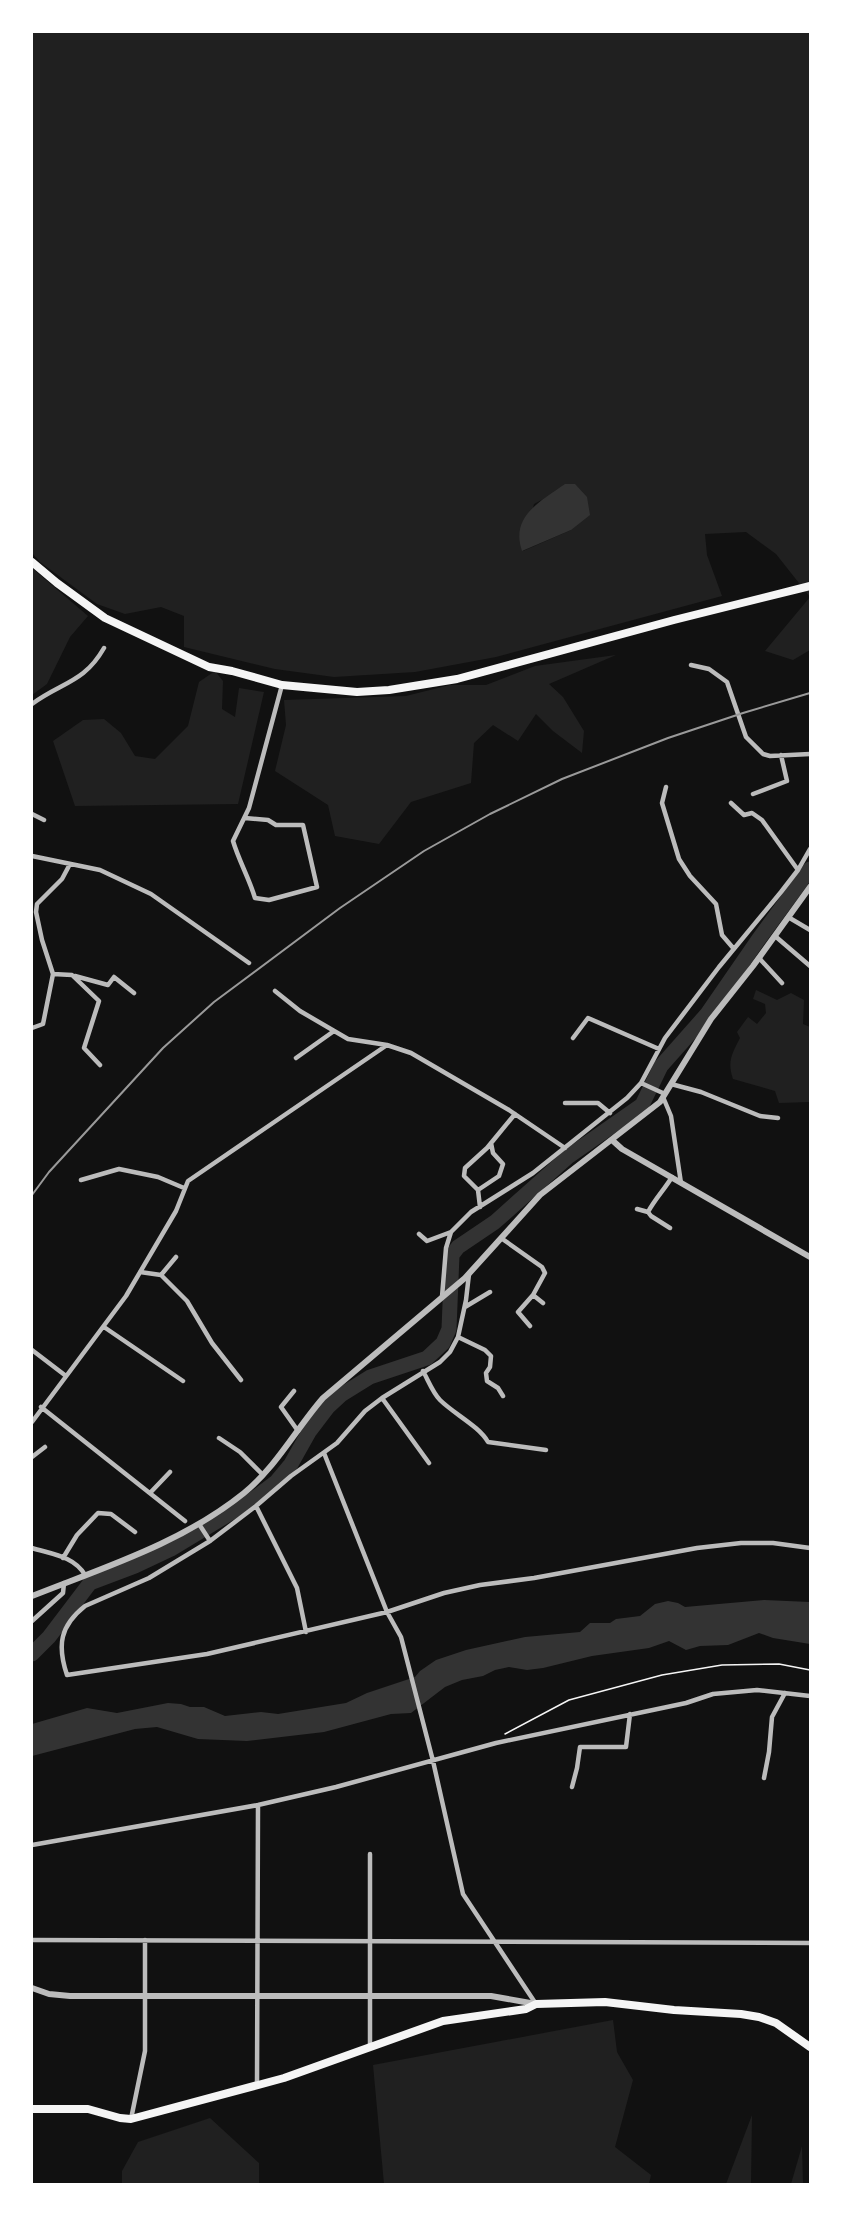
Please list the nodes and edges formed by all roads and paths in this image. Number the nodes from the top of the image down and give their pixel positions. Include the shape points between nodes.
1 (32, 562) edge
2 (810, 586) edge
3 (104, 648) dead end
4 (691, 665) dead end
5 (282, 685) junction
6 (32, 704) edge
7 (781, 754) junction
8 (810, 754) edge
9 (666, 787) dead end
10 (753, 794) dead end
11 (731, 803) dead end
12 (32, 814) edge
13 (245, 818) junction
14 (44, 820) dead end
15 (810, 849) edge
16 (32, 856) edge
17 (70, 864) junction
18 (798, 870) junction
19 (810, 889) edge
20 (788, 917) junction
21 (810, 930) edge
22 (775, 936) junction
23 (734, 949) junction
24 (759, 958) junction
25 (249, 963) dead end
26 (810, 966) edge
27 (53, 974) junction
28 (72, 975) junction
29 (783, 983) dead end
30 (275, 991) dead end
31 (134, 993) dead end
32 (32, 1028) edge
33 (334, 1030) junction
34 (573, 1038) dead end
35 (387, 1045) junction
36 (659, 1049) junction
37 (296, 1058) dead end
38 (100, 1065) dead end
39 (644, 1084) junction
40 (671, 1084) junction
41 (663, 1094) junction
42 (565, 1103) dead end
43 (610, 1113) junction
44 (515, 1114) junction
45 (778, 1118) dead end
46 (612, 1140) junction
47 (491, 1143) junction
48 (566, 1148) junction
49 (672, 1178) junction
50 (81, 1180) dead end
51 (681, 1183) junction
52 (184, 1188) junction
53 (478, 1190) junction
54 (480, 1207) junction
55 (637, 1209) dead end
56 (648, 1212) junction
57 (670, 1228) dead end
58 (451, 1232) junction
59 (418, 1234) dead end
60 (501, 1238) junction
61 (176, 1257) dead end
62 (810, 1257) edge
63 (140, 1272) junction
64 (160, 1275) junction
65 (467, 1276) junction
66 (490, 1292) dead end
67 (444, 1295) junction
68 (533, 1295) junction
69 (543, 1303) dead end
70 (465, 1307) junction
71 (530, 1326) dead end
72 (104, 1327) junction
73 (458, 1337) junction
74 (32, 1350) edge
75 (423, 1371) junction
76 (66, 1376) junction
77 (241, 1380) dead end
78 (183, 1381) dead end
79 (294, 1391) dead end
80 (503, 1396) dead end
81 (382, 1398) junction
82 (41, 1407) junction
83 (32, 1422) edge
84 (297, 1431) junction
85 (219, 1437) dead end
86 (45, 1447) dead end
87 (546, 1450) dead end
88 (324, 1453) junction
89 (32, 1457) edge
90 (429, 1463) dead end
91 (170, 1472) dead end
92 (263, 1475) junction
93 (150, 1493) junction
94 (256, 1506) junction
95 (185, 1521) dead end
96 (200, 1526) junction
97 (135, 1532) dead end
98 (209, 1539) junction
99 (32, 1548) edge
100 (810, 1548) edge
101 (63, 1558) junction
102 (84, 1575) junction
103 (64, 1583) junction
104 (32, 1596) edge
105 (387, 1612) junction
106 (32, 1621) edge
107 (306, 1632) junction
108 (810, 1670) edge
109 (785, 1692) junction
110 (810, 1695) edge
111 (630, 1714) junction
112 (496, 1743) junction
113 (433, 1761) junction
114 (764, 1779) dead end
115 (572, 1787) dead end
116 (258, 1805) junction
117 (32, 1845) edge
118 (370, 1854) dead end
119 (32, 1940) edge
120 (145, 1940) junction
121 (257, 1941) junction
122 (369, 1941) junction
123 (497, 1942) junction
124 (810, 1943) edge
125 (32, 1988) edge
126 (145, 1995) junction
127 (256, 1995) junction
128 (369, 1995) junction
129 (536, 2004) junction
130 (370, 2046) junction
131 (810, 2047) edge
132 (257, 2086) junction
133 (32, 2109) edge
134 (131, 2119) junction

1 - 5 main road via 87,606 126,628 208,667
2 - 5 main road via 457,679 357,692
3 - 6 street via 79,678
4 - 7 street via 709,669 727,682 746,737 763,754
5 - 13 street
7 - 8 street
7 - 10 street via 787,781
9 - 23 street via 662,803 679,859 716,904 722,935
11 - 18 street via 744,815 752,813 762,820
12 - 14 street
13 - 13 street via 233,841 255,898 269,900 316,887 303,825 276,825 268,820
15 - 18 street
16 - 17 street
17 - 25 street via 100,870 152,894
17 - 27 street via 62,879 37,904 42,940
18 - 23 street
19 - 20 street
20 - 21 street
20 - 22 street
22 - 24 street
22 - 26 street
23 - 36 street
24 - 29 street
24 - 40 street via 711,1019
27 - 28 street
27 - 32 street via 44,1024
28 - 31 street via 108,985 114,977
28 - 38 street via 99,1001 84,1048
30 - 33 street
33 - 35 street via 348,1039
33 - 37 street
34 - 36 street via 588,1018
35 - 44 street via 411,1053
35 - 52 street via 188,1181
36 - 39 street
39 - 41 street
39 - 43 street
40 - 41 street
40 - 45 street via 760,1116
41 - 46 street via 660,1102
41 - 51 street
42 - 43 street via 598,1103
43 - 48 street
44 - 47 street
44 - 48 street
46 - 49 street
46 - 60 street via 540,1195
47 - 53 street via 493,1153 503,1164 499,1176
47 - 53 street via 465,1168 464,1176
48 - 54 street
49 - 51 street
49 - 56 street
50 - 52 street via 119,1169 158,1177
51 - 62 street
52 - 63 street via 176,1211
53 - 54 street
54 - 58 street
55 - 56 street
56 - 57 street
58 - 59 street via 427,1241
58 - 67 street via 446,1248
60 - 65 street
60 - 68 street via 542,1267 545,1274
61 - 64 street
63 - 64 street
63 - 72 street
64 - 77 street via 187,1302
65 - 67 street
65 - 70 street
66 - 70 street
67 - 84 street via 323,1398
68 - 69 street
68 - 71 street via 518,1312
70 - 73 street
72 - 76 street
72 - 78 street
73 - 75 street via 445,1357
73 - 80 street via 491,1356 487,1381
74 - 76 street
75 - 81 street
75 - 87 street via 438,1398 488,1442
76 - 82 street
79 - 84 street via 281,1407
81 - 88 street
81 - 90 street
82 - 83 street
82 - 93 street
84 - 92 street
85 - 92 street
86 - 89 street
88 - 94 street
88 - 105 street
91 - 93 street
92 - 96 street
93 - 95 street
94 - 98 street
94 - 107 street via 297,1588
96 - 98 street
96 - 102 street via 133,1558
97 - 101 street via 111,1514 98,1513 77,1535
98 - 107 street via 162,1571 76,1613 68,1623 60,1648 67,1675 207,1654
99 - 101 street
100 - 105 street via 773,1543 697,1548 480,1585
101 - 102 street via 79,1566
102 - 103 street
103 - 104 street
103 - 106 street via 63,1593
105 - 107 street
105 - 113 street via 406,1655
108 - 112 path via 779,1664 722,1665 662,1676 569,1700 507,1731
109 - 110 street
109 - 111 street via 712,1694
109 - 114 street via 772,1717
111 - 112 street
111 - 115 street via 626,1747 580,1747
112 - 113 street
113 - 116 street
113 - 123 street via 463,1894
116 - 117 street
116 - 121 street
118 - 122 street
119 - 120 street
120 - 121 street
120 - 126 street
121 - 122 street
121 - 127 street
122 - 123 street
122 - 128 street
123 - 124 street
123 - 129 street
125 - 126 street via 70,1996
126 - 127 street
126 - 134 street via 145,2051
127 - 128 street
127 - 132 street
128 - 129 street via 491,1996
128 - 130 street
129 - 130 main road via 444,2021
129 - 131 main road via 605,2002 741,2014 776,2023
130 - 132 main road
132 - 134 main road
133 - 134 main road via 88,2109

